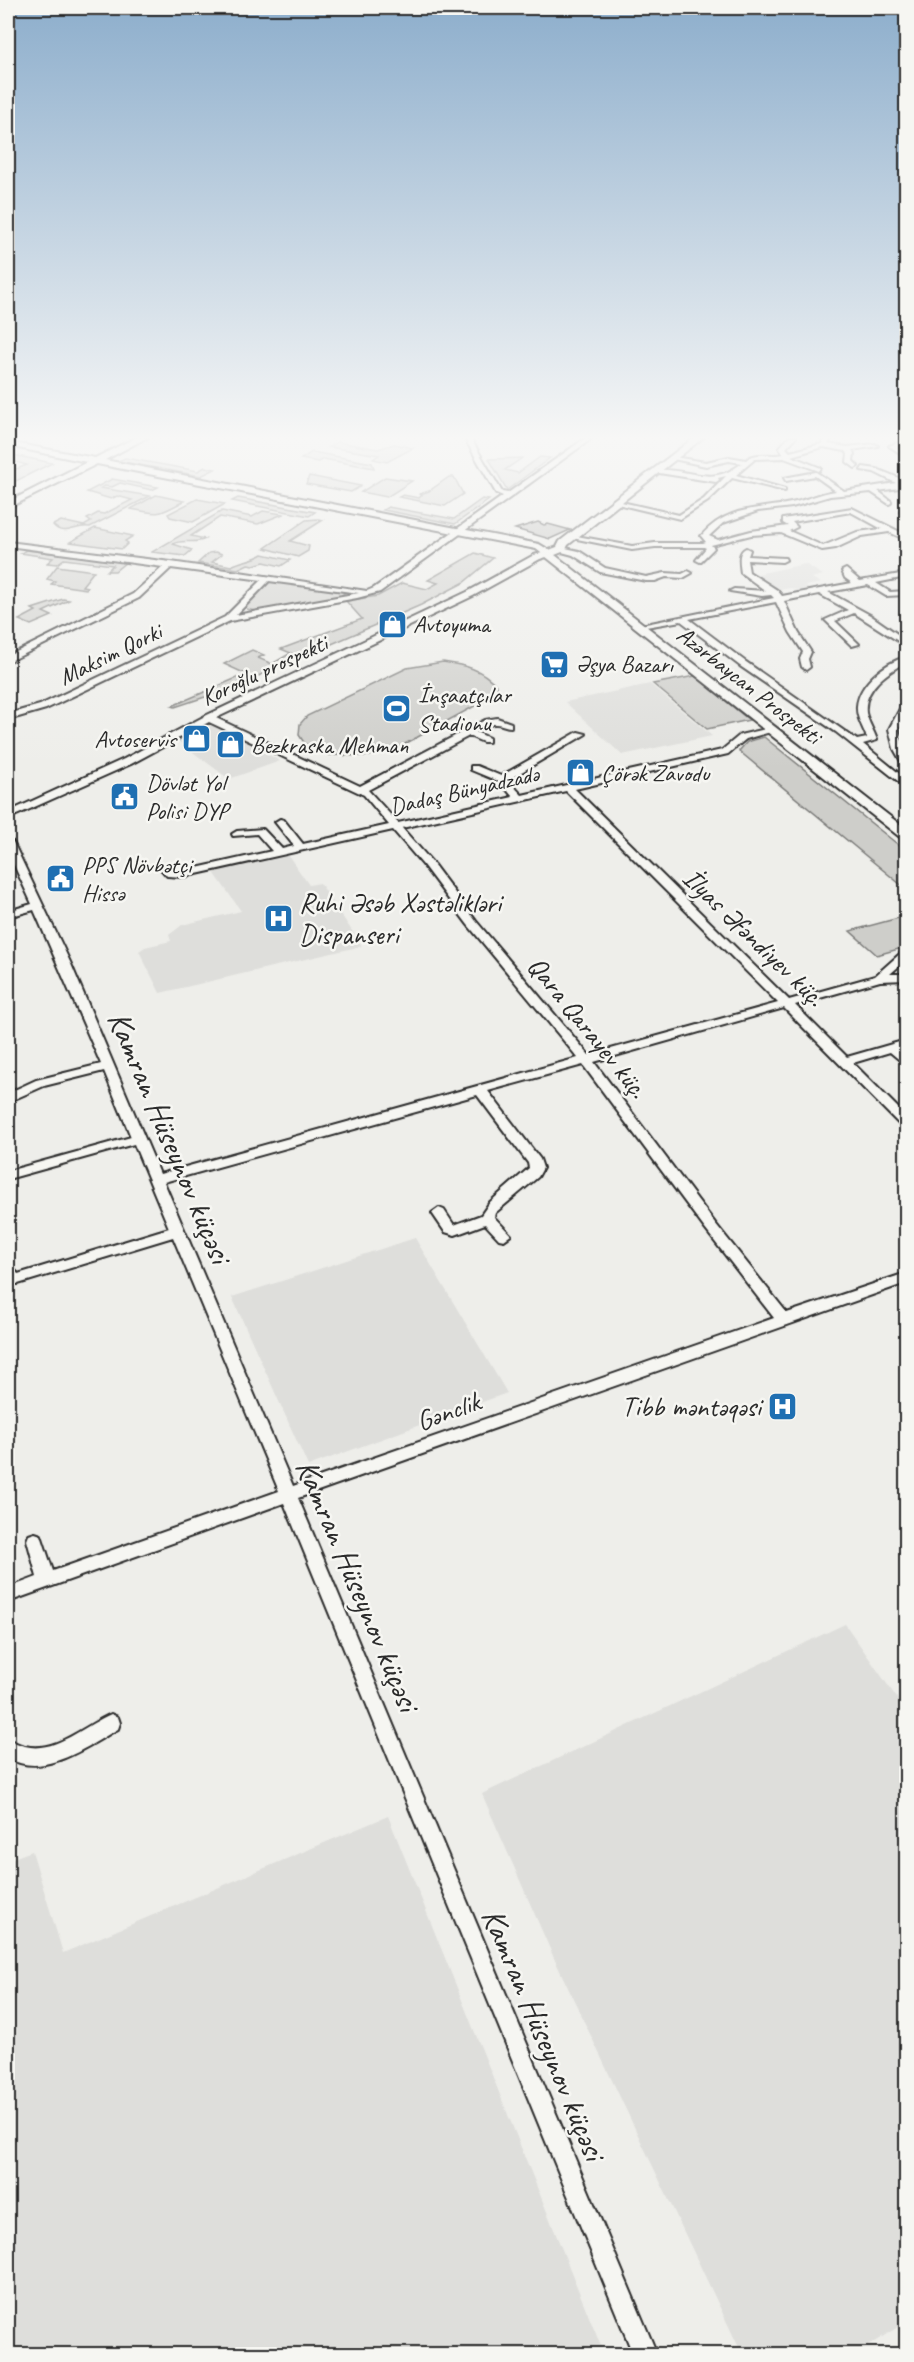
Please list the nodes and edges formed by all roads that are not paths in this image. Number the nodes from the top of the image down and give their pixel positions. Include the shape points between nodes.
1 (34, 547) edge
2 (437, 547) edge
3 (550, 547) edge
4 (657, 547) edge
5 (710, 547) edge
6 (817, 547) edge
7 (831, 547) edge
8 (554, 548) junction
9 (700, 560) dead end
10 (782, 560) dead end
11 (171, 564) junction
12 (846, 571) dead end
13 (688, 573) dead end
14 (906, 575) edge
15 (268, 578) junction
16 (869, 582) junction
17 (859, 584) junction
18 (341, 588) junction
19 (377, 590) junction
20 (734, 591) dead end
21 (774, 592) junction
22 (820, 592) junction
23 (906, 593) edge
24 (341, 599) junction
25 (781, 600) junction
26 (242, 606) junction
27 (854, 611) junction
28 (260, 612) junction
29 (683, 618) junction
30 (228, 619) junction
31 (639, 626) junction
32 (906, 632) edge
33 (893, 634) junction
34 (906, 643) edge
35 (855, 645) dead end
36 (8, 659) edge
37 (906, 659) edge
38 (806, 667) dead end
39 (906, 706) edge
40 (8, 717) edge
41 (208, 718) junction
42 (508, 725) dead end
43 (771, 729) junction
44 (468, 732) junction
45 (582, 734) dead end
46 (486, 740) dead end
47 (854, 743) junction
48 (906, 763) edge
49 (474, 768) dead end
50 (904, 778) edge
51 (503, 780) junction
52 (568, 787) junction
53 (362, 789) junction
54 (519, 798) junction
55 (8, 815) edge
56 (280, 822) dead end
57 (396, 827) junction
58 (237, 834) dead end
59 (906, 835) edge
60 (8, 842) edge
61 (301, 848) junction
62 (280, 853) junction
63 (164, 867) dead end
64 (38, 906) junction
65 (8, 914) edge
66 (906, 954) edge
67 (906, 965) edge
68 (906, 977) edge
69 (879, 978) junction
70 (788, 1004) junction
71 (906, 1044) edge
72 (892, 1048) junction
73 (906, 1059) edge
74 (586, 1060) junction
75 (846, 1061) junction
76 (107, 1066) junction
77 (480, 1090) junction
78 (8, 1098) edge
79 (906, 1123) edge
80 (138, 1139) junction
81 (8, 1175) edge
82 (156, 1180) junction
83 (439, 1213) dead end
84 (487, 1218) junction
85 (177, 1231) junction
86 (504, 1234) dead end
87 (8, 1272) edge
88 (906, 1278) edge
89 (784, 1320) junction
90 (287, 1494) junction
91 (35, 1540) dead end
92 (46, 1581) junction
93 (8, 1595) edge
94 (111, 1723) dead end
95 (8, 1748) edge
96 (645, 2355) edge

1 - 11 street
2 - 19 street
3 - 8 street, Azərbaycan Prospekti
4 - 8 street via 627,552
5 - 9 street
6 - 7 street via 825,551
8 - 13 street via 576,553 603,570 646,579
8 - 31 street, Azərbaycan Prospekti
8 - 41 street, Koroğlu prospekti via 470,594
10 - 21 street via 745,554 745,573
11 - 15 street
11 - 36 street via 136,596
12 - 17 street
14 - 16 street
15 - 18 street
15 - 26 street
16 - 17 street
16 - 23 street via 889,594
17 - 22 street
18 - 19 street
18 - 24 street via 351,593
19 - 24 street
20 - 21 street
21 - 25 street
22 - 25 street
22 - 27 street
24 - 28 street
25 - 29 street
25 - 38 street via 807,652
26 - 28 street via 246,611
26 - 30 street
27 - 33 street
27 - 35 street via 830,620
28 - 30 street
29 - 31 street
29 - 47 street
30 - 40 street, Maksim Qorki via 43,707
31 - 43 street, Azərbaycan Prospekti
32 - 33 street
33 - 34 street
37 - 47 street via 867,689 861,711 872,740
39 - 48 street via 894,729
41 - 53 street, Qara Qarayev küç.
41 - 55 street, Koroğlu prospekti
42 - 44 street via 493,720
43 - 52 street, Dadaş Bünyadzadə via 743,737 725,752
43 - 59 street, Azərbaycan Prospekti
44 - 46 street
44 - 53 street
45 - 51 street
47 - 50 street
49 - 51 street
51 - 54 street
52 - 54 street, Dadaş Bünyadzadə
52 - 70 street, İlyas Əfəndiyev küç.
53 - 57 street, Qara Qarayev küç.
54 - 57 street, Dadaş Bünyadzadə
56 - 61 street
57 - 61 street, Dadaş Bünyadzadə
57 - 74 street, Qara Qarayev küç.
58 - 62 street via 259,831
60 - 64 street, Kamran Hüseynov küçəsi
61 - 62 street, Dadaş Bünyadzadə
62 - 63 street, Dadaş Bünyadzadə via 175,875
64 - 65 street
64 - 76 street, Kamran Hüseynov küçəsi
66 - 67 street
66 - 69 street
68 - 69 street
69 - 70 street
70 - 74 street
70 - 75 street, İlyas Əfəndiyev küç.
71 - 72 street
72 - 73 street
72 - 75 street
74 - 77 street
74 - 89 street, Qara Qarayev küç.
75 - 79 street, İlyas Əfəndiyev küç.
76 - 78 street via 40,1083
76 - 80 street, Kamran Hüseynov küçəsi
77 - 82 street
77 - 84 street via 536,1168 489,1211
80 - 81 street
80 - 82 street, Kamran Hüseynov küçəsi
82 - 85 street, Kamran Hüseynov küçəsi
83 - 84 street via 455,1230
84 - 86 street
85 - 87 street via 18,1279
85 - 90 street, Kamran Hüseynov küçəsi
88 - 89 street, Gənclik
89 - 90 street, Gənclik
90 - 92 street, Gənclik
90 - 96 street, Kamran Hüseynov küçəsi
91 - 92 street
92 - 93 street, Gənclik
94 - 95 street via 44,1756 16,1756

